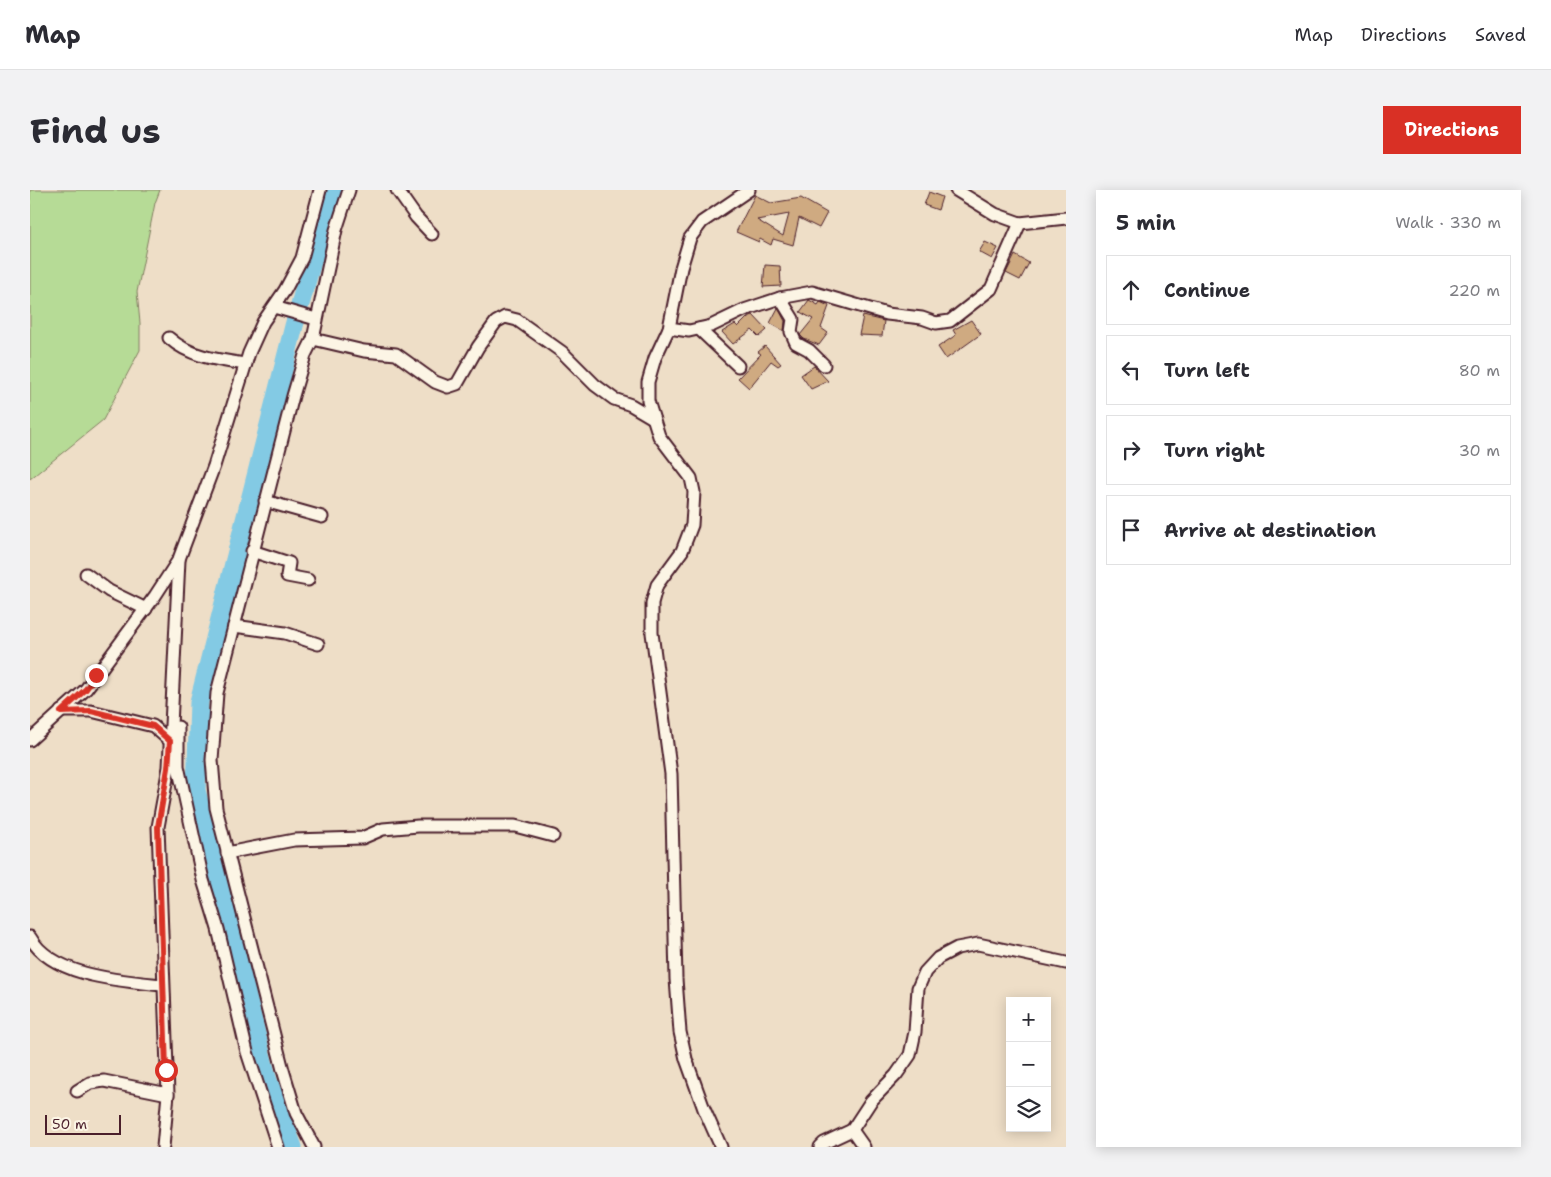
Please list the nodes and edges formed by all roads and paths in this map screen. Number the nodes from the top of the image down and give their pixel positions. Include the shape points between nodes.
1 (320, 190) edge
2 (349, 190) edge
3 (397, 190) edge
4 (749, 190) edge
5 (956, 190) edge
6 (1066, 218) edge
7 (1020, 223) junction
8 (432, 234) dead end
9 (780, 298) junction
10 (274, 307) junction
11 (310, 317) junction
12 (669, 328) junction
13 (699, 329) junction
14 (169, 338) dead end
15 (313, 340) junction
16 (246, 364) junction
17 (824, 365) dead end
18 (738, 366) dead end
19 (653, 418) junction
20 (265, 501) junction
21 (322, 517) dead end
22 (252, 551) junction
23 (179, 559) junction
24 (86, 574) dead end
25 (308, 580) dead end
26 (146, 609) junction
27 (234, 626) junction
28 (318, 644) dead end
29 (173, 683) junction
30 (61, 712) junction
31 (30, 740) edge
32 (170, 741) junction
33 (553, 836) dead end
34 (227, 852) junction
35 (30, 937) edge
36 (1066, 963) edge
37 (163, 985) junction
38 (77, 1091) dead end
39 (168, 1094) junction
40 (852, 1130) junction
41 (163, 1147) edge
42 (278, 1147) edge
43 (314, 1147) edge
44 (721, 1147) edge
45 (820, 1147) edge
46 (864, 1147) edge

1 - 10 street via 302,258
2 - 11 street
3 - 8 street via 416,218
4 - 12 street via 702,222 690,238
5 - 7 street via 995,214
6 - 7 street
7 - 9 street via 991,289 950,321 936,323 887,314 812,292
9 - 13 street
9 - 17 street via 792,319 791,332 796,343 809,350
10 - 11 street
10 - 16 street via 263,322
11 - 15 street
12 - 13 street via 689,332
12 - 19 street via 648,382 648,401
13 - 18 street
14 - 16 street via 178,346 205,358
15 - 19 street via 396,354 435,382 448,387 457,384 491,328 506,317 517,320 562,352 595,385
15 - 20 street via 305,355
16 - 23 street via 214,466
19 - 44 street via 659,436 691,478 694,492 692,525 682,551 658,585 652,603 652,633 671,774 680,1032 686,1059
20 - 21 street
20 - 22 street
22 - 25 street via 289,563 287,576
22 - 27 street
23 - 26 street
23 - 29 street
24 - 26 street via 109,591
26 - 30 street via 86,689
27 - 28 street via 285,633
27 - 34 street via 217,693 212,760 216,808
29 - 32 street
29 - 42 street via 177,700 178,766 203,880 247,1052
30 - 31 street
30 - 32 street via 91,711 153,726
32 - 37 street via 158,827
33 - 34 street via 514,826 418,826 383,829 362,838 294,840
34 - 43 street via 283,1070 296,1113
35 - 37 street via 34,945 70,968
36 - 40 street via 978,944 958,948 938,958 925,972 918,988 910,1055 896,1076 871,1101
37 - 39 street
38 - 39 street via 90,1083 104,1082
39 - 41 street
40 - 45 street
40 - 46 street

